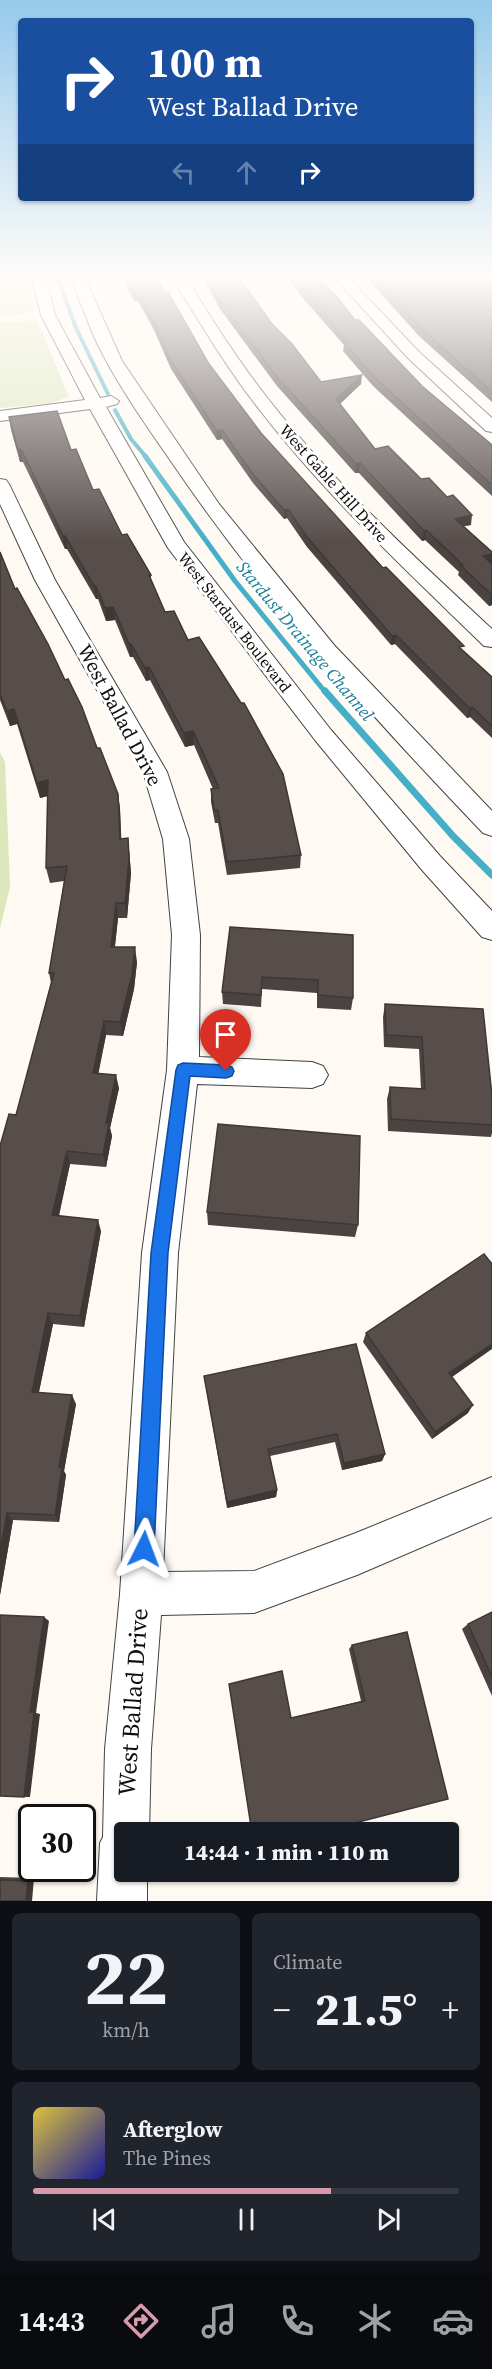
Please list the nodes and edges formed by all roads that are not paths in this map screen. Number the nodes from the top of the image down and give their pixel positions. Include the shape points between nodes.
1 (74, 365) edge
2 (119, 365) edge
3 (236, 365) edge
4 (423, 365) edge
5 (137, 397) junction
6 (95, 403) junction
7 (0, 416) edge
8 (492, 428) edge
9 (0, 484) edge
10 (492, 640) edge
11 (492, 827) edge
12 (492, 929) edge
13 (183, 1070) junction
14 (312, 1075) dead end
15 (492, 1497) edge
16 (141, 1594) junction
17 (125, 1822) edge
18 (123, 1882) edge
19 (122, 1901) edge

1 - 6 street, West Stardust Boulevard
2 - 5 street
3 - 10 street, West Gable Hill Drive via 278,422 341,494
4 - 8 street
5 - 6 street
5 - 11 street via 219,519 300,619 407,740
6 - 7 street
6 - 12 street, West Stardust Boulevard via 175,544 231,619 346,763
9 - 13 street, West Ballad Drive via 45,580 154,772 176,839 186,935
13 - 14 street
13 - 16 street, West Ballad Drive via 160,1253
15 - 16 street via 254,1592
16 - 17 street, West Ballad Drive
18 - 19 street

